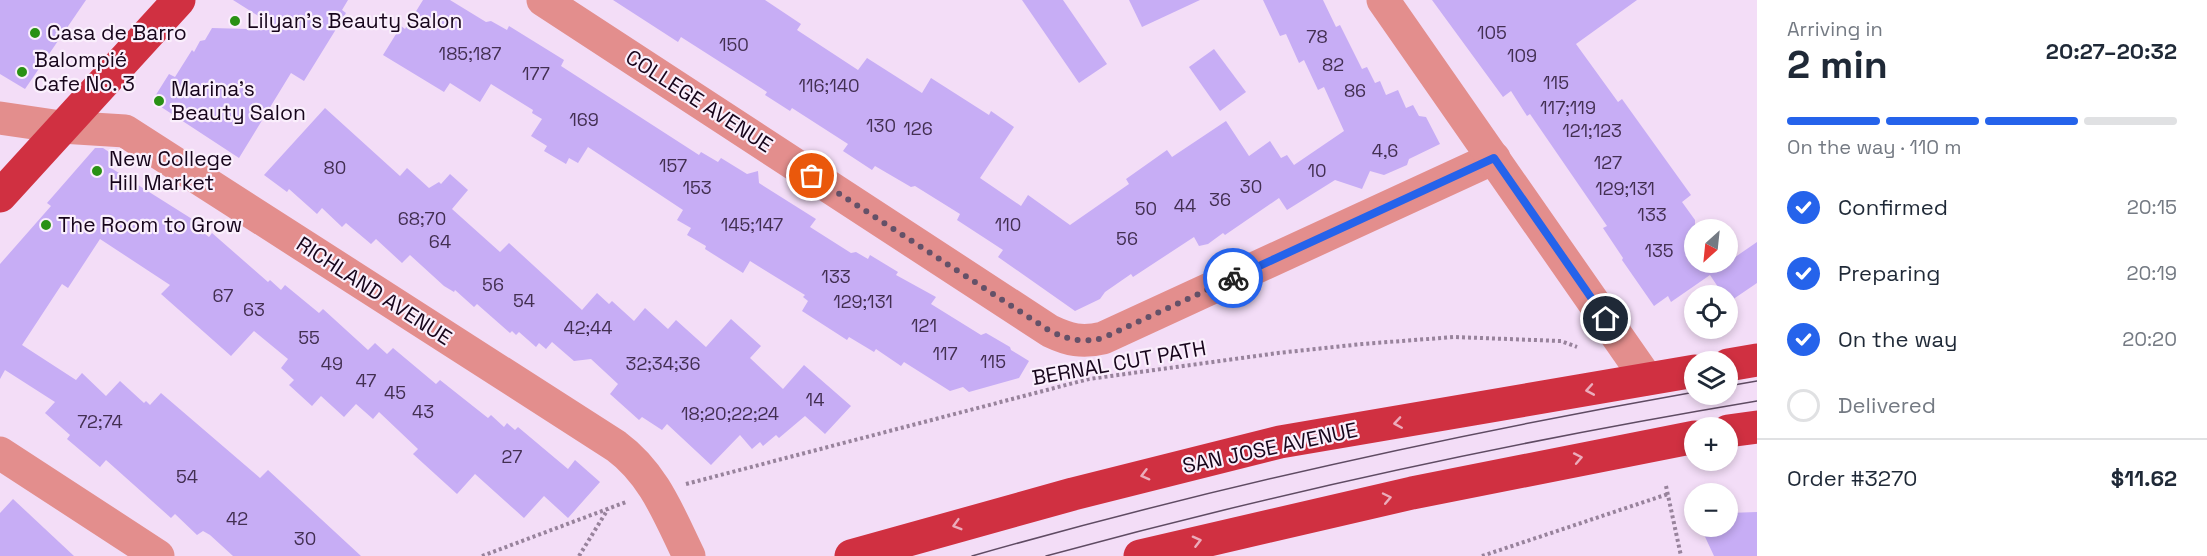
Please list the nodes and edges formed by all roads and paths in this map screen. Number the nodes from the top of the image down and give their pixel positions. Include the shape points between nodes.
1 (179, 0) edge
2 (543, 0) edge
3 (1383, 0) edge
4 (0, 118) edge
5 (62, 127) junction
6 (1494, 158) junction
7 (0, 196) edge
8 (1576, 347) dead end
9 (1757, 360) edge
10 (1738, 363) edge
11 (1684, 373) edge
12 (1647, 379) junction
13 (1757, 427) edge
14 (1738, 430) edge
15 (1684, 439) edge
16 (0, 453) edge
17 (1666, 486) dead end
18 (1668, 494) junction
19 (656, 495) junction
20 (609, 509) junction
21 (158, 556) edge
22 (482, 556) edge
23 (579, 556) edge
24 (689, 556) edge
25 (851, 556) edge
26 (1140, 556) edge
27 (1482, 556) edge
28 (1681, 556) edge

1 - 5 main road
2 - 6 street, COLLEGE AVENUE via 1068,340 1086,342 1103,338
3 - 6 street
4 - 5 street, RICHLAND AVENUE
5 - 7 main road
5 - 19 street, RICHLAND AVENUE via 125,131 616,446 643,469
6 - 12 street
8 - 19 path, BERNAL CUT PATH via 1561,341 1454,337 1278,352 1089,379
9 - 10 main road
11 - 12 main road, SAN JOSE AVENUE
12 -> 25 main road, SAN JOSE AVENUE via 1280,442 1063,496
13 - 14 main road
26 -> 15 main road via 1400,495
16 - 21 street
17 - 18 path
18 - 27 path
18 - 28 path
19 - 20 path, BERNAL CUT PATH
19 - 24 street, RICHLAND AVENUE
20 - 22 path, BERNAL CUT PATH
20 - 23 path

